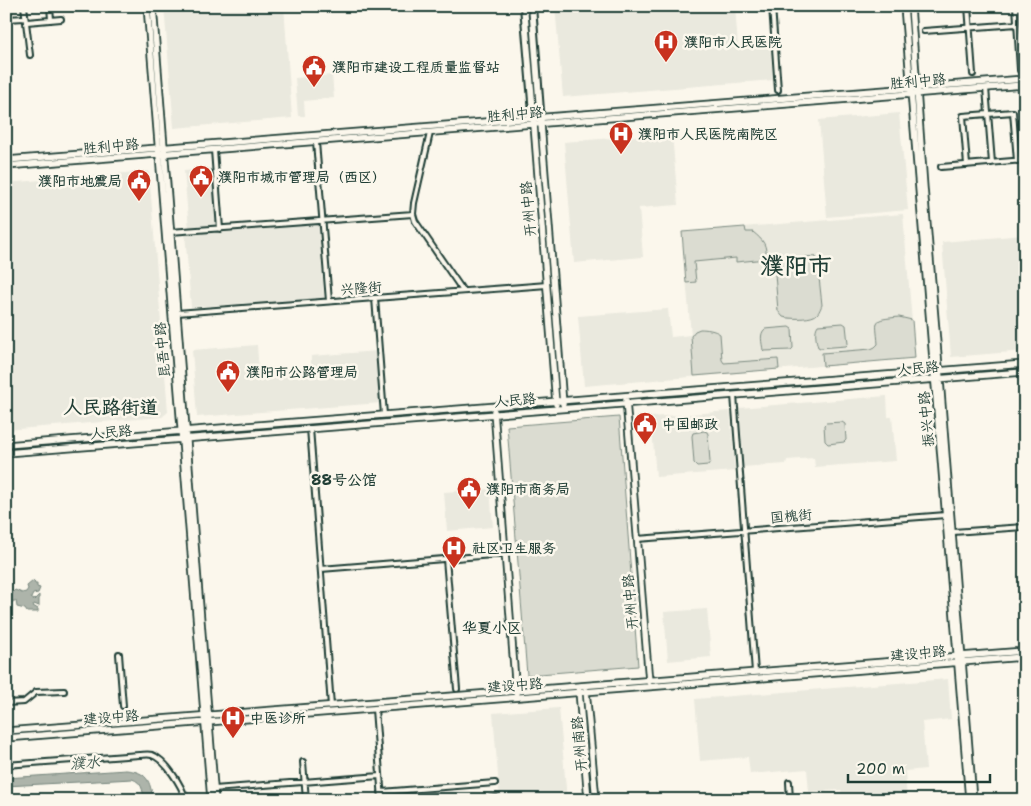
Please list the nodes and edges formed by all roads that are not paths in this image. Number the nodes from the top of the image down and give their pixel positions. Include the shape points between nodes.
1 (24, 6) edge
2 (50, 6) edge
3 (147, 6) edge
4 (153, 6) edge
5 (524, 6) edge
6 (532, 6) edge
7 (772, 6) edge
8 (904, 6) edge
9 (911, 6) edge
10 (968, 6) edge
11 (1016, 6) edge
12 (6, 19) edge
13 (60, 19) dead end
14 (26, 20) junction
15 (51, 20) junction
16 (1017, 24) junction
17 (970, 27) junction
18 (924, 31) dead end
19 (30, 55) dead end
20 (1020, 70) dead end
21 (973, 74) dead end
22 (1025, 79) edge
23 (1025, 85) edge
24 (986, 88) junction
25 (778, 90) dead end
26 (914, 91) junction
27 (988, 114) junction
28 (537, 121) junction
29 (430, 133) junction
30 (316, 142) junction
31 (214, 150) junction
32 (161, 151) junction
33 (6, 160) edge
34 (1025, 160) edge
35 (1017, 161) junction
36 (992, 163) junction
37 (967, 165) junction
38 (6, 166) edge
39 (941, 167) dead end
40 (413, 214) junction
41 (322, 221) junction
42 (220, 229) junction
43 (170, 232) junction
44 (547, 285) junction
45 (463, 291) junction
46 (375, 298) junction
47 (328, 301) junction
48 (177, 313) junction
49 (1025, 364) edge
50 (937, 371) junction
51 (1025, 372) edge
52 (938, 379) junction
53 (734, 395) junction
54 (626, 396) junction
55 (556, 401) junction
56 (563, 401) junction
57 (626, 404) junction
58 (493, 406) junction
59 (564, 408) junction
60 (557, 409) junction
61 (494, 414) junction
62 (384, 415) junction
63 (310, 428) junction
64 (183, 431) junction
65 (184, 438) junction
66 (6, 445) edge
67 (6, 452) edge
68 (946, 515) junction
69 (1025, 527) edge
70 (744, 531) junction
71 (952, 532) junction
72 (637, 539) junction
73 (505, 554) junction
74 (446, 559) junction
75 (320, 569) junction
76 (1025, 651) edge
77 (119, 654) dead end
78 (1025, 657) edge
79 (960, 659) junction
80 (755, 672) junction
81 (649, 684) junction
82 (457, 688) dead end
83 (578, 689) junction
84 (586, 689) junction
85 (64, 691) dead end
86 (516, 694) junction
87 (6, 703) edge
88 (123, 706) dead end
89 (331, 706) junction
90 (375, 708) junction
91 (206, 719) junction
92 (6, 731) edge
93 (6, 738) edge
94 (304, 762) dead end
95 (6, 765) edge
96 (380, 776) junction
97 (305, 782) junction
98 (789, 782) dead end
99 (495, 783) dead end
100 (214, 789) junction
101 (381, 792) junction
102 (496, 798) dead end
103 (186, 800) edge
104 (211, 800) edge
105 (215, 800) edge
106 (306, 800) edge
107 (382, 800) edge
108 (477, 800) edge
109 (588, 800) edge
110 (596, 800) edge
111 (790, 800) edge
112 (969, 800) edge
113 (974, 800) edge

1 - 14 street
2 - 15 street
3 - 32 street, 昆吾中路
4 - 32 street, 昆吾中路
5 - 28 main road, 开州中路
6 - 28 main road, 开州中路
7 - 25 street
8 - 26 street, 振兴中路
9 - 26 street, 振兴中路
10 - 17 street
11 - 16 street
12 - 14 street
13 - 15 street
14 - 15 street
14 - 19 street
16 - 17 street
16 - 20 street
17 - 18 street
17 - 21 street
22 - 26 street, 胜利中路
23 - 24 street, 胜利中路
24 - 26 street, 胜利中路
24 - 27 street
26 - 28 street, 胜利中路
26 - 50 street, 振兴中路
27 - 35 street via 1013,112
27 - 36 street
27 - 37 street via 963,116
28 - 29 street, 胜利中路
28 - 32 street, 胜利中路
28 - 44 street, 开州中路
28 - 56 street, 开州中路
29 - 30 street, 胜利中路
29 - 40 street
30 - 31 street, 胜利中路
30 - 41 street
31 - 32 street, 胜利中路
31 - 42 street
32 - 33 street, 胜利中路
32 - 38 street, 胜利中路
32 - 43 street, 昆吾中路
32 - 64 street, 昆吾中路
34 - 35 street
35 - 36 street
36 - 37 street
37 - 39 street
40 - 41 street
40 - 45 street
41 - 42 street
41 - 47 street
42 - 43 street
43 - 48 street, 昆吾中路
44 - 45 street, 兴隆街
44 - 55 street, 开州中路
45 - 46 street, 兴隆街
46 - 47 street, 兴隆街
46 - 62 street
47 - 48 street, 兴隆街
48 - 64 street, 昆吾中路
49 - 50 street, 人民路
50 - 52 street, 振兴中路
50 - 54 street, 人民路
51 - 52 street, 人民路
52 - 53 street, 人民路
52 - 68 street, 振兴中路
52 - 71 street, 振兴中路
53 - 57 street, 人民路
53 - 70 street
54 - 56 street, 人民路
54 - 57 street, 开州中路
55 - 56 street, 人民路
55 - 58 street, 人民路
55 - 60 street, 开州中路
56 - 59 street, 开州中路
57 - 59 street, 人民路
57 - 72 street, 开州中路
58 - 61 street
58 - 62 street, 人民路
59 - 60 street, 人民路
60 - 61 street, 人民路
61 - 63 street, 人民路
61 - 73 street
62 - 64 street, 人民路
63 - 65 street, 人民路
63 - 75 street
64 - 65 street, 昆吾中路
64 - 66 street, 人民路
65 - 67 street, 人民路
65 - 91 street, 昆吾中路
68 - 70 street, 国槐街
68 - 79 street, 振兴中路
69 - 71 street
70 - 72 street, 国槐街
70 - 80 street
71 - 79 street, 振兴中路
72 - 81 street, 开州中路
73 - 74 street
73 - 86 street
74 - 75 street
74 - 82 street
75 - 89 street
76 - 79 street, 建设中路
77 - 88 street
78 - 79 street, 建设中路
79 - 80 street, 建设中路
79 - 81 street, 建设中路
79 - 112 street, 振兴中路
79 - 113 street, 振兴中路
80 - 81 street, 建设中路
81 - 84 street, 建设中路
83 - 84 street, 建设中路
83 - 86 street, 建设中路
83 - 109 street, 开州南路
84 - 110 street, 开州南路
85 - 87 street via 36,692 24,702
86 - 89 street, 建设中路
86 - 90 street, 建设中路
89 - 91 street, 建设中路
90 - 91 street, 建设中路
90 - 96 street
91 - 92 street, 建设中路
91 - 93 street, 建设中路
91 - 100 street
91 - 104 street
94 - 97 street
95 - 103 street via 151,755 160,760 178,781
96 - 97 street
96 - 101 street
97 - 100 street
97 - 106 street
98 - 111 street
99 - 101 street
100 - 105 street
101 - 107 street
102 - 108 street

